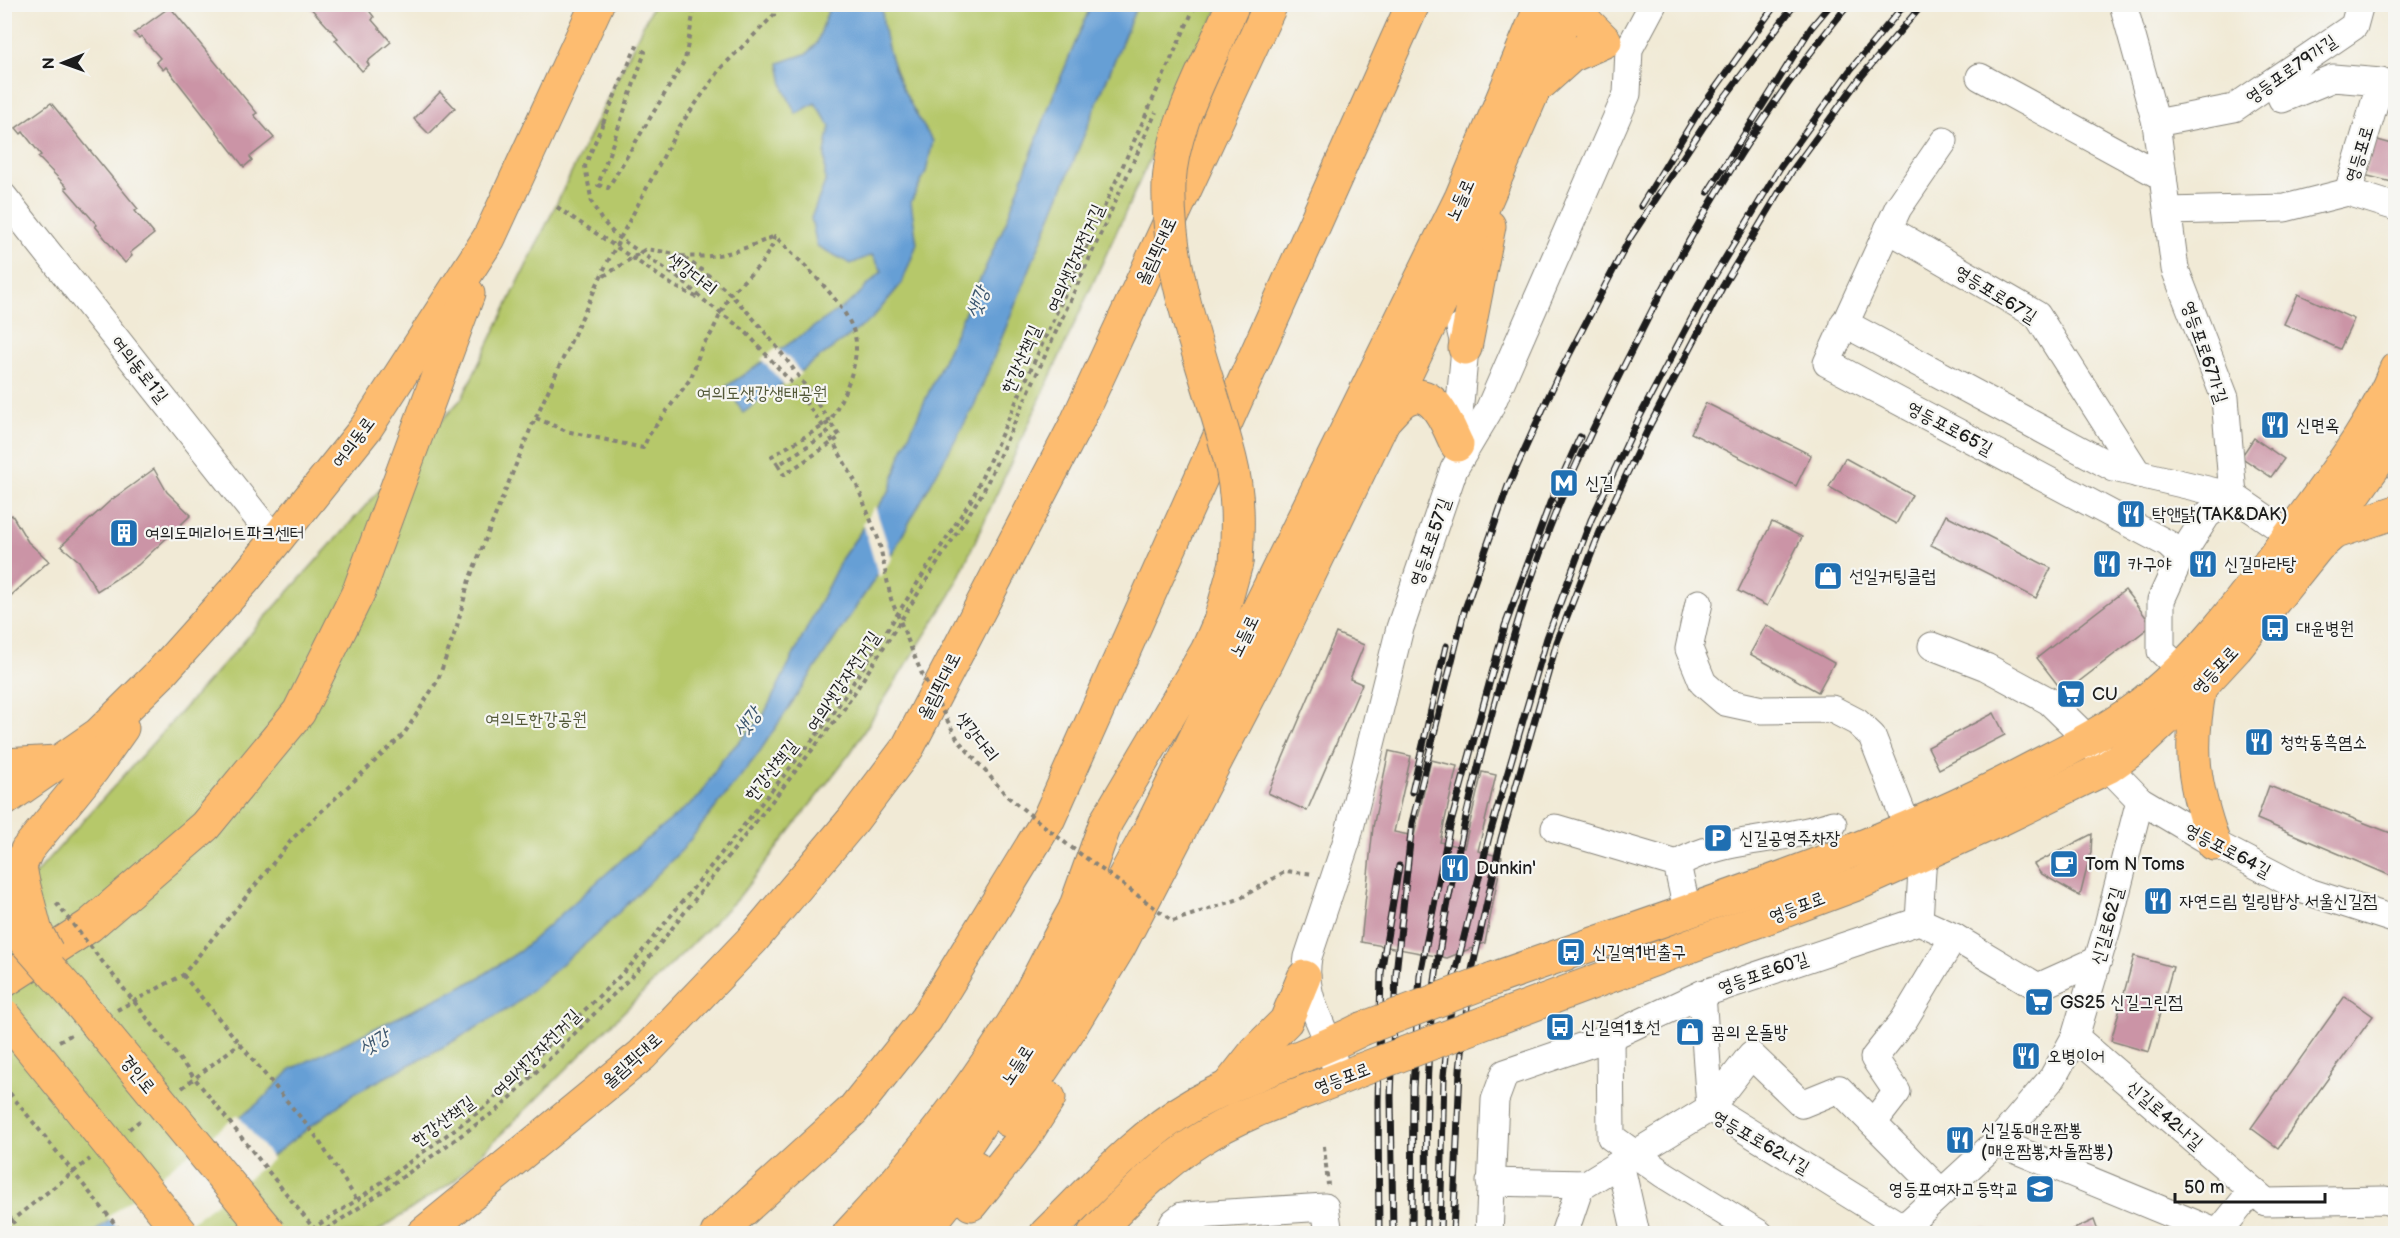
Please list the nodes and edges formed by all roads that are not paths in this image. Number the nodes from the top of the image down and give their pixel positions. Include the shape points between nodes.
1 (597, 4) edge
2 (1233, 4) edge
3 (1271, 4) edge
4 (1413, 4) edge
5 (1542, 4) edge
6 (1571, 4) edge
7 (1578, 4) edge
8 (1653, 4) edge
9 (2123, 4) edge
10 (2357, 15) edge
11 (1617, 45) junction
12 (1980, 77) dead end
13 (2274, 81) junction
14 (1535, 88) junction
15 (2156, 123) junction
16 (1944, 141) dead end
17 (1508, 148) junction
18 (2163, 177) junction
19 (2348, 192) junction
20 (4, 197) edge
21 (2396, 207) edge
22 (2168, 211) junction
23 (1888, 229) junction
24 (489, 238) junction
25 (1437, 249) junction
26 (1449, 285) junction
27 (1844, 323) junction
28 (1465, 348) junction
29 (2396, 369) edge
30 (1383, 421) junction
31 (2388, 435) edge
32 (1456, 457) junction
33 (2138, 474) junction
34 (2233, 496) junction
35 (2396, 512) edge
36 (276, 541) junction
37 (2303, 541) junction
38 (2181, 556) junction
39 (1699, 603) dead end
40 (1932, 646) dead end
41 (1268, 660) junction
42 (160, 674) junction
43 (2190, 678) junction
44 (2088, 739) junction
45 (1188, 749) junction
46 (57, 762) junction
47 (4, 765) edge
48 (2108, 767) junction
49 (4, 800) edge
50 (2140, 800) junction
51 (1833, 824) dead end
52 (1555, 828) dead end
53 (1916, 841) junction
54 (2214, 844) junction
55 (1677, 864) junction
56 (1076, 906) junction
57 (1687, 910) junction
58 (4, 917) edge
59 (2396, 920) edge
60 (1920, 921) junction
61 (1954, 937) junction
62 (2098, 960) junction
63 (1305, 977) junction
64 (4, 981) edge
65 (1702, 994) junction
66 (73, 995) junction
67 (4, 1015) edge
68 (1610, 1036) junction
69 (2075, 1038) junction
70 (1330, 1045) junction
71 (1348, 1075) junction
72 (1227, 1088) junction
73 (1710, 1108) junction
74 (1873, 1123) junction
75 (1997, 1142) junction
76 (1628, 1158) junction
77 (1490, 1182) junction
78 (1581, 1184) junction
79 (2252, 1191) junction
80 (1941, 1192) junction
81 (1087, 1193) junction
82 (2396, 1204) edge
83 (1249, 1223) edge
84 (1899, 1230) edge
85 (2220, 1232) edge
86 (182, 1233) edge
87 (270, 1233) edge
88 (423, 1233) edge
89 (717, 1233) edge
90 (849, 1233) edge
91 (889, 1233) edge
92 (922, 1233) edge
93 (948, 1233) edge
94 (1046, 1233) edge
95 (1067, 1233) edge
96 (1094, 1233) edge
97 (1168, 1233) edge
98 (1329, 1233) edge
99 (1489, 1233) edge
100 (1564, 1233) edge
101 (1636, 1233) edge
102 (1760, 1233) edge

1 - 24 main road, 여의동로
2 - 56 main road, bridge via 1196,87 1180,132 1169,182 1172,248 1231,461 1238,509 1236,563 1207,651 1107,822
3 - 88 main road, 올림픽대로 via 1076,424 908,747 853,820 752,940 642,1055
4 - 89 main road via 1049,818 926,1019 853,1110
5 - 25 main road, 노들로
6 - 14 main road, 노들로
7 - 11 main road via 1586,22
8 - 11 street
9 - 15 street, 영등포로67가길
10 - 13 street, 영등포로79가길
11 - 14 main road via 1571,56
11 - 32 street, 영등포로57길 via 1627,94 1488,412
12 - 18 street
13 - 15 street, 영등포로79가길 via 2234,108
13 - 19 street, 영등포로 via 2282,99 2332,78 2381,82
14 - 17 main road, 노들로
15 - 18 street, 영등포로67가길
16 - 23 street, 영등포로65길
17 - 26 main road, 노들로
17 - 28 main road
18 - 22 street, 영등포로67가길
19 - 21 street, 영등포로
19 - 22 street via 2285,208
20 - 36 street, 여의동로1길
22 - 34 street, 영등포로67가길 via 2175,269 2225,398
23 - 27 street, 영등포로65길
23 - 33 street, 영등포로67길 via 2037,315
24 - 36 main road, 여의동로 via 366,428
24 - 64 main road via 359,591 299,712 205,826 89,926
25 - 26 street
25 - 45 main road, 노들로
26 - 28 street
26 - 30 main road, 노들로
27 - 33 street via 2114,468
27 - 38 street, 영등포로65길 via 1827,363 2168,544
28 - 32 street
29 - 31 main road, 영등포로
30 - 32 main road via 1405,400 1419,396 1430,400 1440,410
30 - 41 main road, 노들로
31 - 37 main road, 영등포로
32 - 63 street, 영등포로57길 via 1400,628 1347,840
33 - 34 street
34 - 37 street
34 - 38 street via 2207,515
35 - 37 main road
36 - 42 main road, 여의동로
37 - 43 main road, 영등포로 via 2236,648
38 - 43 street via 2161,600 2161,651
39 - 53 street via 1689,649 1703,683 1725,702 1762,710 1832,709 1857,722 1872,736
40 - 44 street, 영등포로64길 via 1986,667 2049,701
41 - 92 main road, 노들로 via 1119,947 1067,1033 966,1181
41 - 93 main road via 1172,880 1089,1033 1022,1140
42 - 46 main road, 여의동로 via 99,734
42 - 66 main road, bridge via 93,769 27,850 20,866 36,932
43 - 44 main road, 영등포로
43 - 48 main road, 영등포로 via 2136,747
43 - 54 main road via 2194,777
44 - 48 street, 영등포로64길
44 - 53 main road, 영등포로 via 1993,789
45 - 56 main road
45 - 91 main road, 노들로 via 1152,826 1041,1028 959,1156
46 - 47 main road
46 - 49 main road, 여의동로
48 - 50 street, 영등포로64길
48 - 53 main road, 영등포로
50 - 54 street, 영등포로64길
50 - 62 street, 신길로62길
51 - 55 street via 1804,834 1698,852
52 - 55 street
53 - 57 main road, 영등포로 via 1820,863
53 - 60 street
53 - 71 main road, 영등포로, bridge via 1859,883
54 - 59 street, 영등포로64길 via 2306,891
55 - 57 street
56 - 90 main road via 1013,1024 945,1122
57 - 70 main road, 영등포로, bridge via 1493,979
58 - 66 main road, 경인로, bridge
60 - 61 street
60 - 65 street, 영등포로60길
61 - 62 street via 2038,987
61 - 74 street via 1904,1020 1874,1058 1897,1092
62 - 69 street, 신길로62길
63 - 70 street, 영등포로57길 via 1312,1006
63 - 72 main road via 1286,1021
65 - 68 street, 영등포로60길
65 - 73 street
66 - 87 main road, 경인로, bridge
67 - 86 main road, bridge
68 - 76 street via 1611,1137
68 - 77 street, 영등포로60길 via 1505,1073 1495,1100
69 - 75 street, 신길로62길 via 2053,1077
69 - 79 street, 신길로42나길
70 - 71 street, 영등포로57길
70 - 72 main road, 영등포로
71 - 96 main road, 영등포로 via 1244,1115 1201,1138 1157,1172
72 - 81 main road, 영등포로 via 1156,1129
73 - 74 street via 1751,1055 1802,1104 1839,1089
73 - 76 street, 영등포로62나길
73 - 84 street, 영등포로62나길
74 - 80 street
75 - 80 street, 신길로62길
75 - 85 street
76 - 78 street, 영등포로62나길
76 - 101 street
76 - 102 street via 1663,1174
77 - 78 street, 영등포로62나길
77 - 99 street, 영등포로60길
78 - 100 street
79 - 82 street, 신길로42나길 via 2265,1202 2385,1200
79 - 85 street
80 - 84 street, 신길로62길
81 - 94 main road, 영등포로
81 - 95 main road
83 - 97 street via 1182,1216
83 - 98 street via 1325,1207

